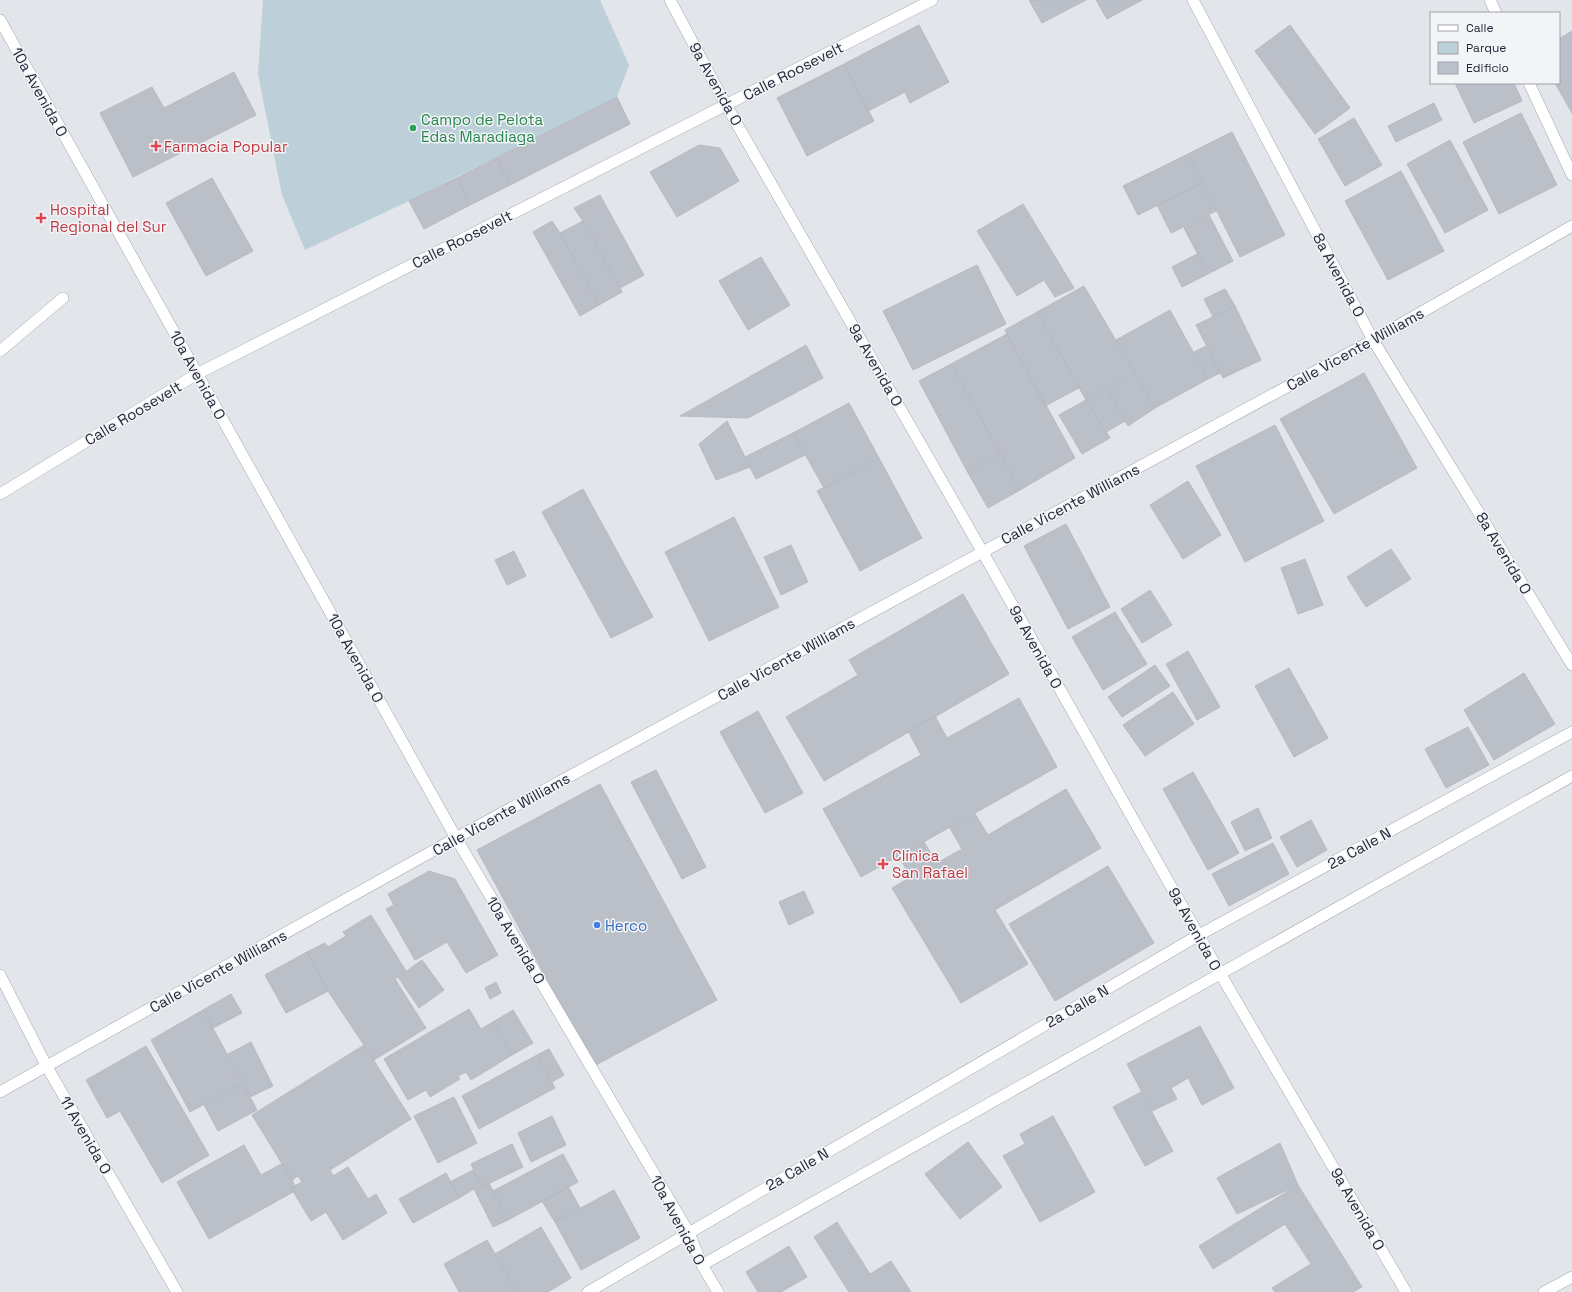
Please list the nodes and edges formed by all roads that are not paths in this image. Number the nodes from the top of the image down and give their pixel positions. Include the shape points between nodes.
1 (670, 0) edge
2 (932, 0) edge
3 (1193, 0) edge
4 (1490, 0) edge
5 (1496, 12) edge
6 (0, 20) edge
7 (1529, 84) edge
8 (726, 105) junction
9 (1572, 175) edge
10 (1572, 226) edge
11 (63, 298) dead end
12 (1374, 340) junction
13 (0, 351) edge
14 (197, 374) junction
15 (0, 494) edge
16 (982, 551) junction
17 (1572, 665) edge
18 (1572, 732) edge
19 (1572, 776) edge
20 (456, 838) junction
21 (1199, 935) junction
22 (1221, 974) junction
23 (0, 975) edge
24 (47, 1067) junction
25 (0, 1092) edge
26 (689, 1233) junction
27 (702, 1266) junction
28 (1572, 1276) edge
29 (177, 1292) edge
30 (588, 1292) edge
31 (718, 1292) edge
32 (1406, 1292) edge
33 (1544, 1292) edge

1 - 8 street, 9a Avenida O
2 - 8 street, Calle Roosevelt
3 - 12 street, 8a Avenida O
4 - 5 street
6 - 14 street, 10a Avenida O
7 - 9 street
8 - 14 street, Calle Roosevelt
8 - 16 street, 9a Avenida O
10 - 12 street, Calle Vicente Williams
11 - 13 street
12 - 16 street, Calle Vicente Williams
12 - 17 street, 8a Avenida O
14 - 15 street, Calle Roosevelt
14 - 20 street, 10a Avenida O
16 - 20 street, Calle Vicente Williams
16 - 21 street, 9a Avenida O
18 - 21 street, 2a Calle N
19 - 22 street
20 - 24 street, Calle Vicente Williams
20 - 26 street, 10a Avenida O
21 - 22 street, 9a Avenida O
21 - 26 street, 2a Calle N
22 - 27 street
22 - 32 street, 9a Avenida O
23 - 24 street, 11 Avenida O
24 - 25 street, Calle Vicente Williams
24 - 29 street, 11 Avenida O
26 - 27 street, 10a Avenida O
26 - 30 street, 2a Calle N
27 - 31 street, 10a Avenida O
28 - 33 street

